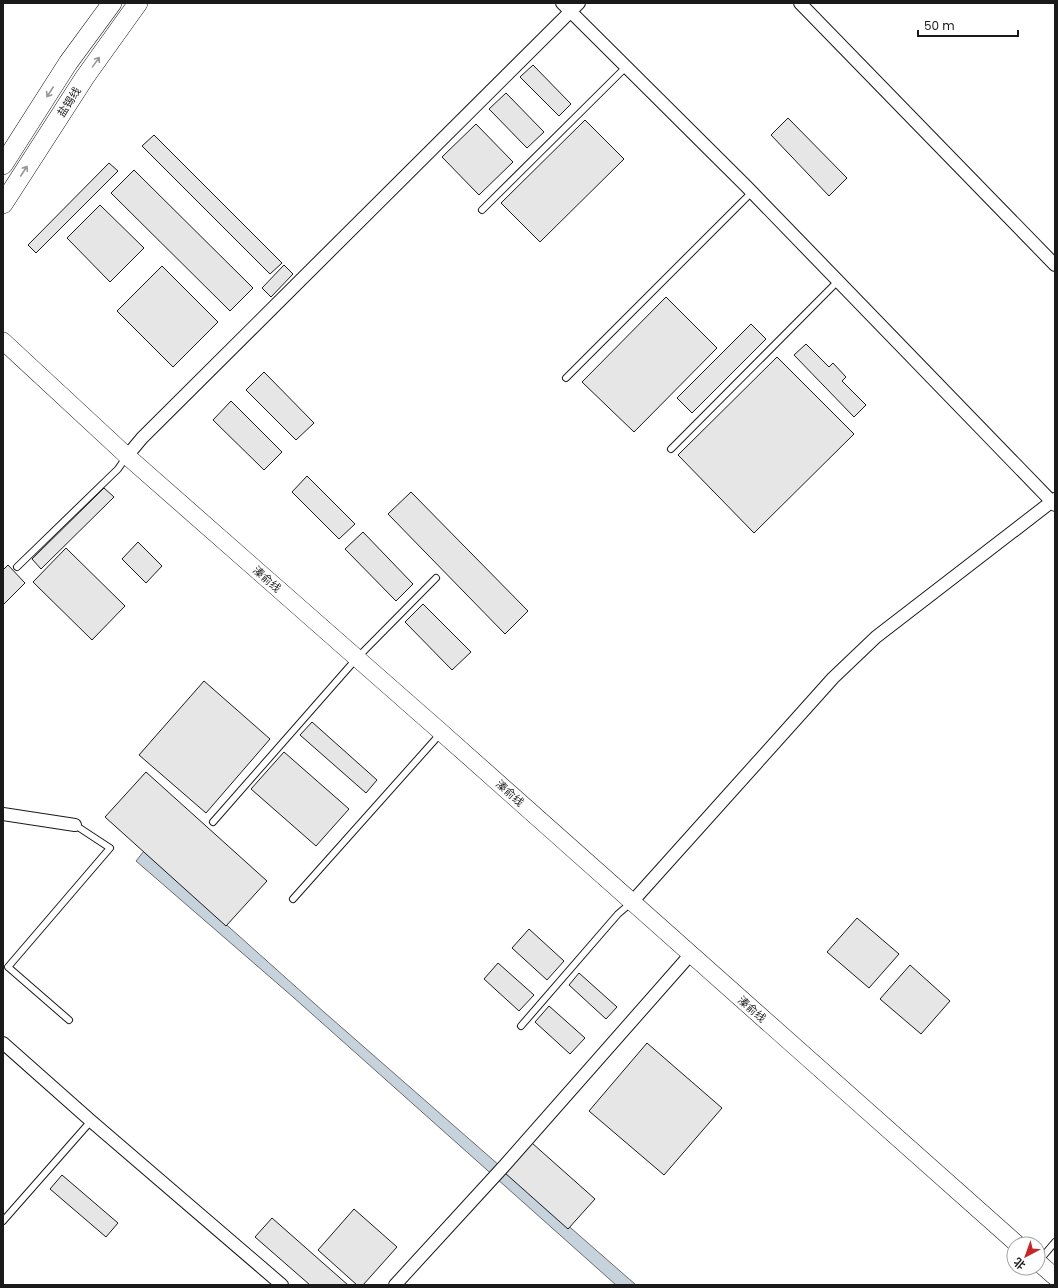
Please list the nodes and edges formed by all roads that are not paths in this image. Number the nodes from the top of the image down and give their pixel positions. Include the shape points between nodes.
1 (112, 3) edge
2 (138, 3) edge
3 (800, 3) edge
4 (570, 6) edge
5 (626, 67) junction
6 (3, 165) edge
7 (752, 192) junction
8 (3, 204) edge
9 (482, 210) dead end
10 (1055, 265) edge
11 (838, 281) junction
12 (3, 341) edge
13 (566, 378) dead end
14 (671, 449) dead end
15 (127, 456) junction
16 (1054, 501) edge
17 (17, 567) dead end
18 (436, 578) dead end
19 (358, 658) junction
20 (442, 732) junction
21 (3, 814) edge
22 (213, 822) dead end
23 (75, 825) joint
24 (293, 898) dead end
25 (632, 902) junction
26 (690, 955) junction
27 (69, 1020) dead end
28 (521, 1026) dead end
29 (3, 1043) edge
30 (91, 1121) junction
31 (3, 1221) edge
32 (1009, 1236) edge
33 (1055, 1242) edge
34 (1046, 1253) edge
35 (1046, 1270) edge
36 (1055, 1278) edge
37 (282, 1285) edge
38 (396, 1285) edge

1 -> 6 main road, 盐锡线 via 68,63
8 -> 2 main road, 盐锡线 via 85,77
3 - 10 street
4 - 5 street
4 - 15 street
5 - 7 street
5 - 9 lane
7 - 11 street
7 - 13 lane
11 - 14 lane
11 - 16 street
12 - 15 main road, 溱俞线
15 - 17 lane via 118,469
15 - 19 main road, 溱俞线
16 - 25 street via 876,637 833,678
18 - 19 lane
19 - 20 main road, 溱俞线
19 - 22 lane
20 - 24 lane
20 - 25 main road, 溱俞线
21 - 23 street
23 - 27 lane via 110,848 8,967
25 - 26 main road, 溱俞线
25 - 28 lane via 618,914
26 - 32 main road, 溱俞线
26 - 38 street
29 - 30 street
30 - 31 lane
30 - 37 street
33 - 34 lane
35 - 36 main road

